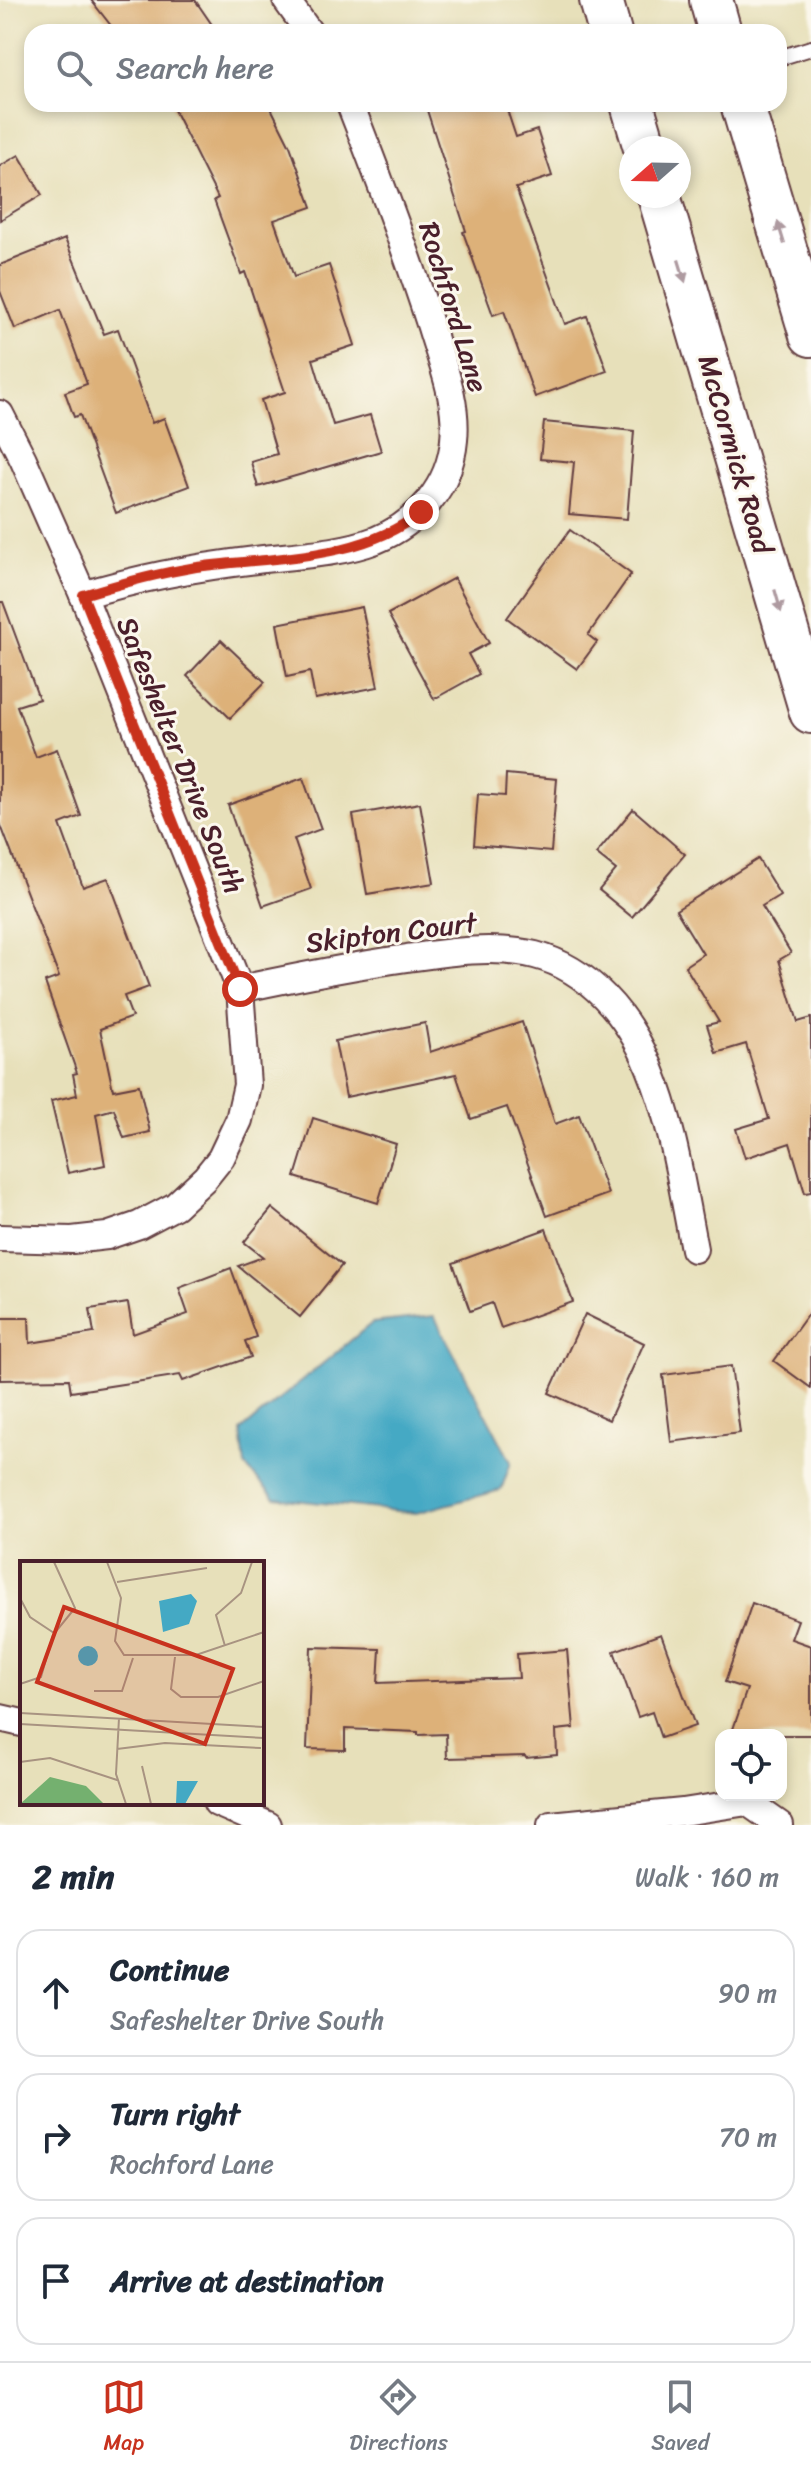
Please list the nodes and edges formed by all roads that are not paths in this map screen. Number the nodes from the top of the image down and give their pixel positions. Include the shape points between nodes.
1 (286, 0) edge
2 (601, 0) edge
3 (711, 0) edge
4 (303, 24) edge
5 (608, 24) edge
6 (718, 24) edge
7 (811, 48) edge
8 (787, 56) edge
9 (353, 112) edge
10 (634, 112) edge
11 (744, 112) edge
12 (641, 136) edge
13 (663, 208) edge
14 (811, 335) edge
15 (0, 414) edge
16 (83, 595) junction
17 (811, 712) edge
18 (240, 989) junction
19 (0, 1238) edge
20 (694, 1249) dead end
21 (0, 1718) edge
22 (20, 1723) edge
23 (222, 1805) edge
24 (268, 1825) edge
25 (551, 1825) edge
26 (780, 1825) edge

1 - 4 street
2 - 5 main road
3 - 6 main road
7 - 8 lane
9 - 16 street, Rochford Lane via 452,396 454,440 436,492 406,524 376,540 138,578
10 - 12 main road
14 -> 11 main road
13 -> 17 main road, McCormick Road
15 - 16 street, Safeshelter Drive South
16 - 18 street, Safeshelter Drive South
18 - 19 street, Safeshelter Drive South via 247,1085 239,1120 205,1178 175,1206 107,1236
18 - 20 street, Skipton Court via 329,969 496,951 535,955 593,984 623,1018 648,1064 671,1132
21 - 22 street
23 - 24 street
25 - 26 street via 747,1802

